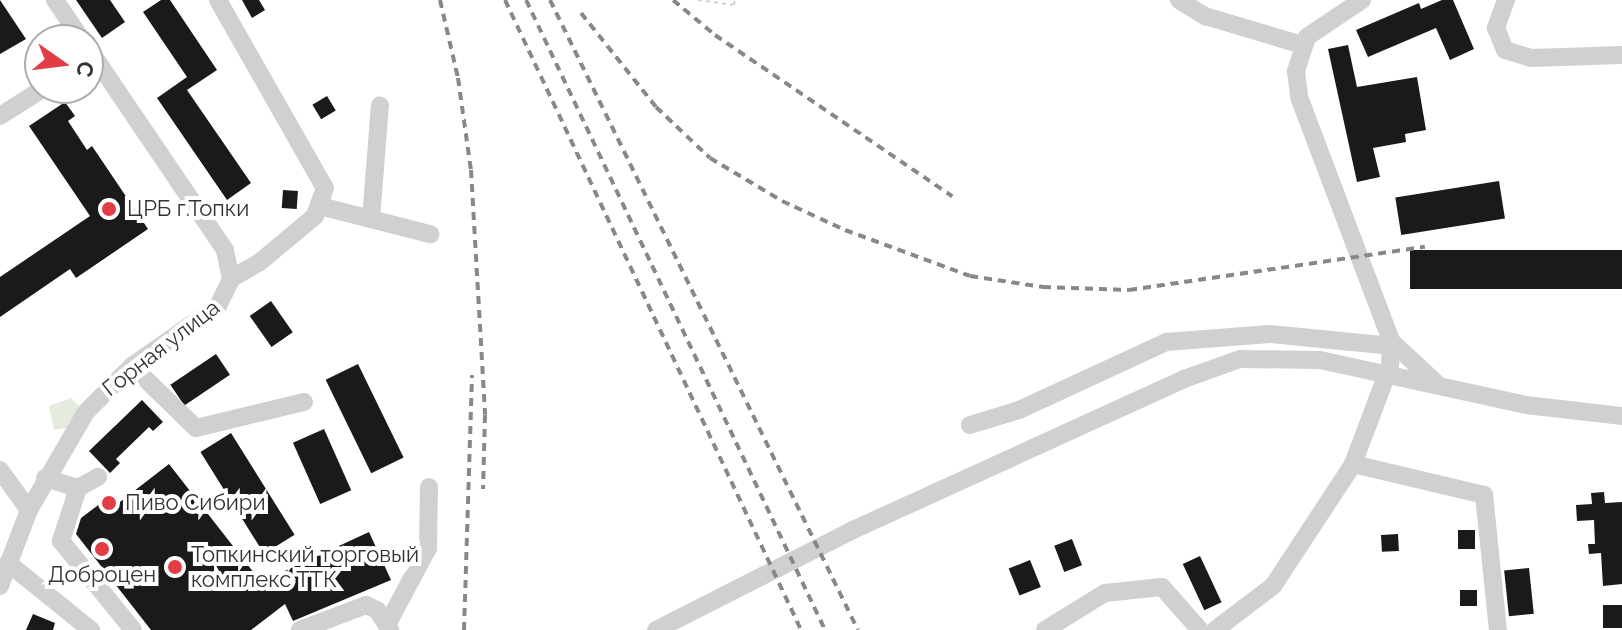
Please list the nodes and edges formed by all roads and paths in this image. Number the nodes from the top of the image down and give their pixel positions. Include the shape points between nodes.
1 (55, 0) edge
2 (218, 0) edge
3 (698, 0) edge
4 (736, 0) edge
5 (1179, 0) edge
6 (1362, 0) edge
7 (1506, 0) edge
8 (71, 24) edge
9 (1302, 45) junction
10 (1622, 55) edge
11 (104, 75) edge
12 (24, 101) edge
13 (380, 105) dead end
14 (0, 116) edge
15 (320, 206) junction
16 (371, 219) junction
17 (430, 234) dead end
18 (231, 279) junction
19 (1392, 343) junction
20 (132, 366) junction
21 (1387, 374) junction
22 (1440, 386) junction
23 (304, 402) dead end
24 (1622, 416) edge
25 (970, 425) dead end
26 (1353, 464) junction
27 (0, 470) edge
28 (98, 477) dead end
29 (45, 478) junction
30 (429, 487) dead end
31 (78, 488) junction
32 (29, 510) junction
33 (8, 563) junction
34 (0, 586) edge
35 (389, 626) edge
36 (91, 630) edge
37 (133, 630) edge
38 (300, 630) edge
39 (656, 630) edge
40 (1045, 630) edge
41 (1200, 630) edge
42 (1215, 630) edge
43 (1498, 630) edge

1 - 8 street
2 - 15 street via 324,178
3 - 4 path via 733,5
5 - 9 street via 1205,16
6 - 9 street via 1316,27
7 - 10 street via 1496,28 1505,50 1531,58
9 - 19 street via 1296,71 1299,97
11 - 18 street via 225,250
12 - 14 street
13 - 16 street
15 - 16 street
15 - 18 street via 279,248
16 - 17 street
18 - 20 street, Горная улица via 218,306
19 - 21 street
19 - 22 street
19 - 25 street via 1270,334 1185,338 1146,348 1019,410
20 - 23 street via 196,428
20 - 29 street, Горная улица via 86,412
21 - 22 street
21 - 26 street
21 - 39 street via 1291,356 1240,359 1184,379 853,530
22 - 24 street via 1550,409
26 - 42 street via 1273,586
26 - 43 street via 1484,495
27 - 32 street
28 - 31 street
29 - 31 street
29 - 32 street, Горная улица
30 - 35 street via 428,548
31 - 37 street via 61,541
32 - 33 street, Горная улица
33 - 34 street, Горная улица
33 - 36 street
35 - 38 street via 366,605
40 - 41 street via 1105,593 1162,587

